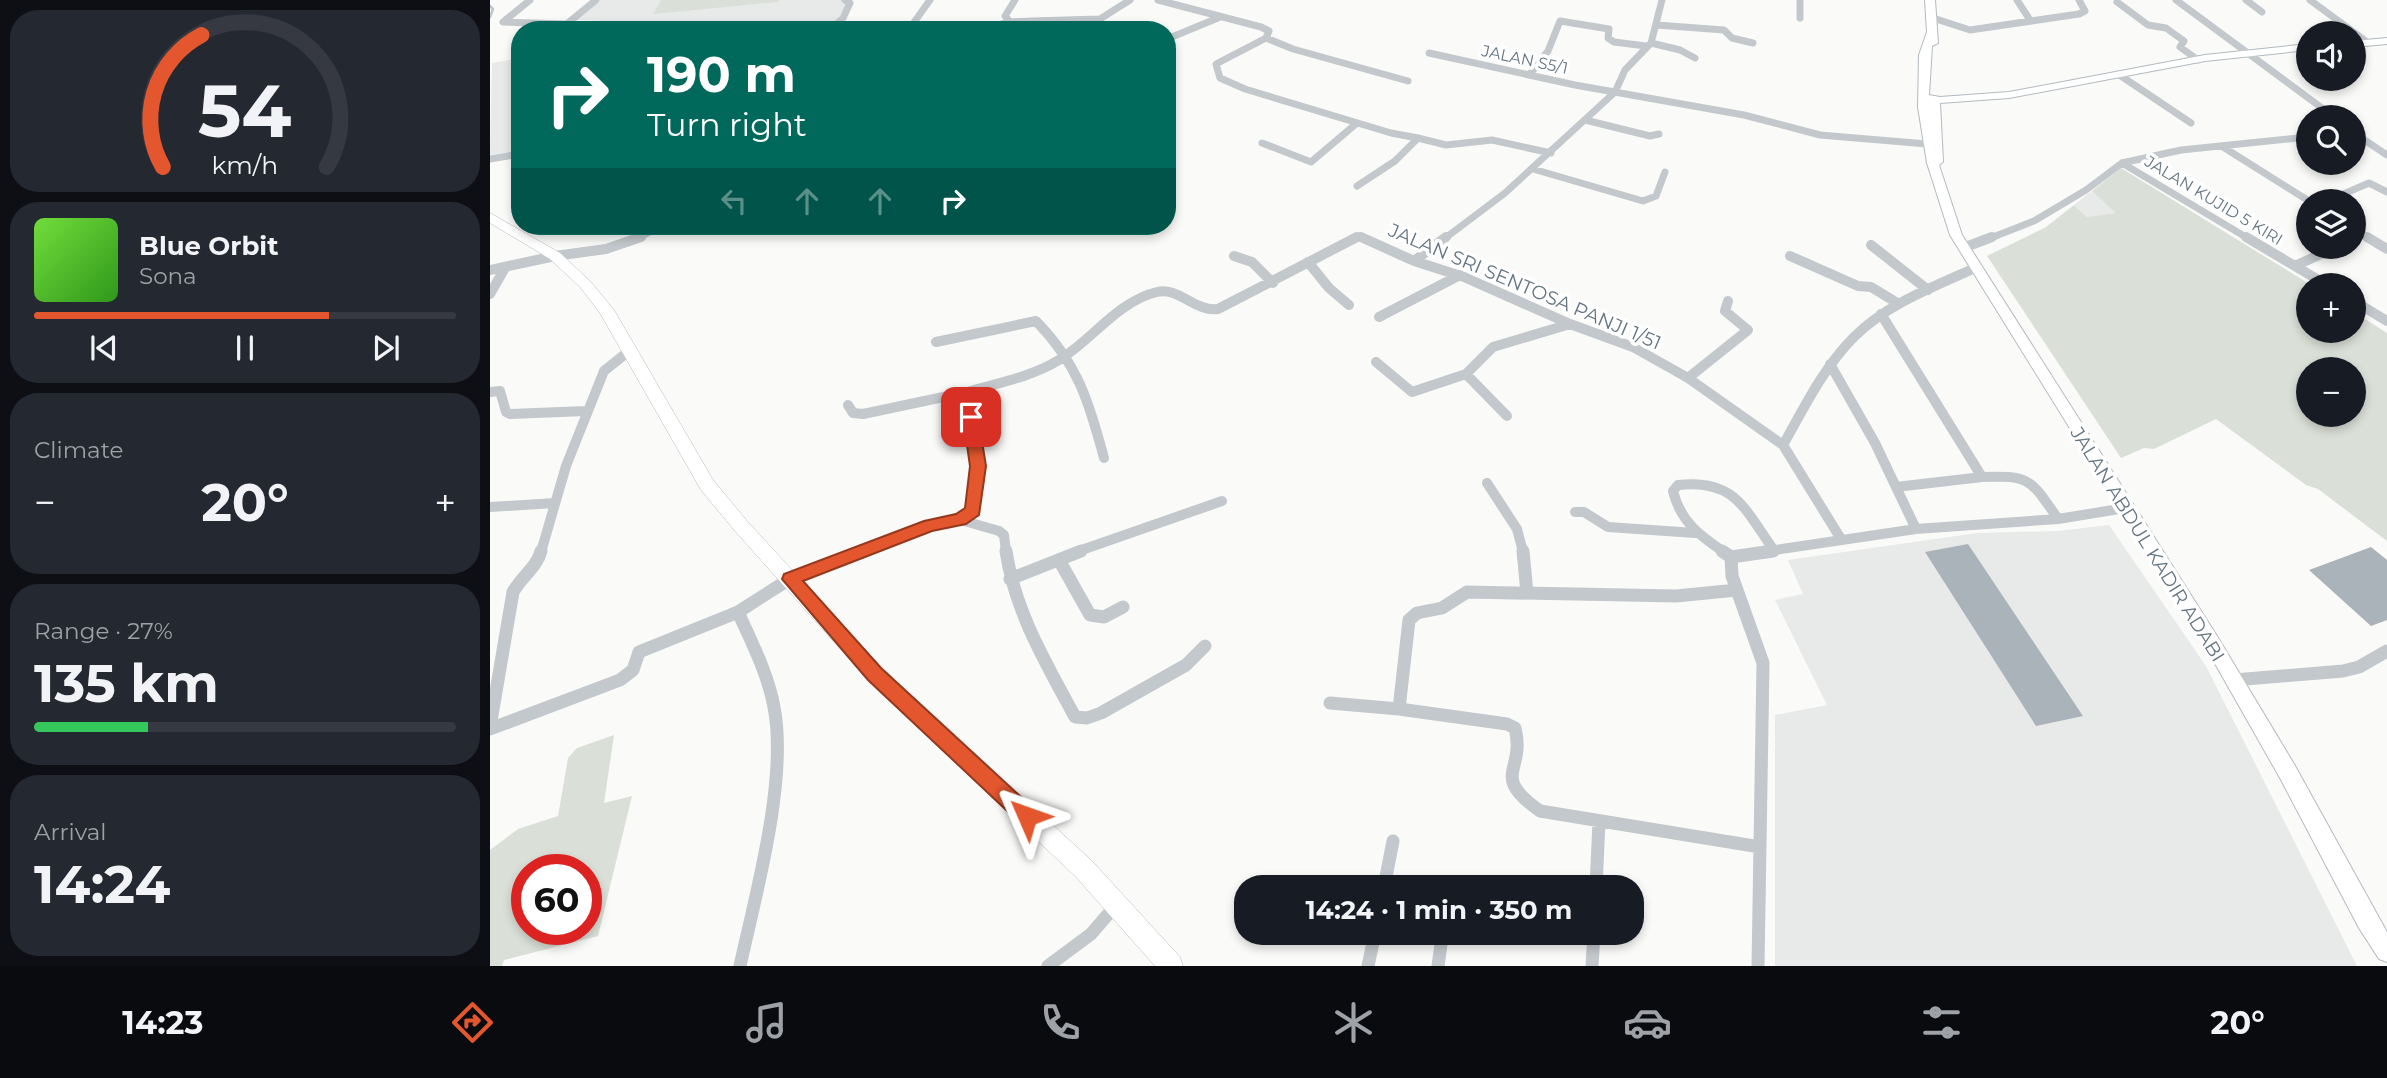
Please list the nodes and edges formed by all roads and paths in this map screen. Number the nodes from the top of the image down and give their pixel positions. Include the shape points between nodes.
1 (530, 0) edge
2 (597, 0) edge
3 (845, 0) edge
4 (930, 0) edge
5 (1015, 0) edge
6 (1130, 0) edge
7 (1158, 0) edge
8 (1662, 0) edge
9 (1800, 0) edge
10 (1930, 0) edge
11 (2017, 0) edge
12 (2079, 0) edge
13 (2176, 0) edge
14 (2246, 0) edge
15 (2310, 0) edge
16 (1171, 1) edge
17 (2117, 2) dead end
18 (2262, 12) dead end
19 (1930, 17) junction
20 (1218, 18) junction
21 (1800, 18) dead end
22 (2030, 20) junction
23 (571, 21) edge
24 (840, 21) edge
25 (915, 21) edge
26 (1009, 21) edge
27 (1031, 21) edge
28 (495, 22) dead end
29 (503, 22) junction
30 (511, 22) edge
31 (1657, 25) junction
32 (1176, 35) edge
33 (1266, 38) junction
34 (2387, 41) edge
35 (1753, 43) dead end
36 (2367, 43) joint
37 (1648, 45) junction
38 (2296, 48) edge
39 (1429, 53) dead end
40 (2247, 54) junction
41 (1695, 58) dead end
42 (2198, 60) junction
43 (2118, 74) junction
44 (1530, 75) junction
45 (1408, 81) dead end
46 (1615, 92) junction
47 (1929, 101) junction
48 (2317, 105) edge
49 (1585, 120) junction
50 (1357, 123) junction
51 (2191, 123) dead end
52 (1660, 134) dead end
53 (1418, 138) junction
54 (2296, 138) edge
55 (2366, 141) edge
56 (1262, 143) dead end
57 (1927, 144) junction
58 (2223, 147) junction
59 (1551, 153) junction
60 (2387, 155) edge
61 (511, 156) edge
62 (490, 159) edge
63 (2122, 163) junction
64 (1936, 168) junction
65 (1533, 169) junction
66 (1665, 172) dead end
67 (2387, 179) edge
68 (2370, 183) junction
69 (1357, 186) dead end
70 (2356, 189) edge
71 (2387, 192) edge
72 (2296, 193) edge
73 (490, 218) edge
74 (511, 230) edge
75 (519, 235) edge
76 (644, 235) edge
77 (2366, 239) edge
78 (1871, 245) dead end
79 (1963, 248) junction
80 (2387, 249) edge
81 (555, 256) junction
82 (1234, 256) dead end
83 (1790, 256) dead end
84 (2310, 259) edge
85 (1413, 261) junction
86 (1308, 262) junction
87 (2295, 266) junction
88 (505, 268) junction
89 (1975, 268) junction
90 (490, 270) edge
91 (2307, 273) edge
92 (1460, 275) junction
93 (1273, 283) junction
94 (1928, 290) junction
95 (490, 294) edge
96 (1728, 301) dead end
97 (1899, 304) junction
98 (1349, 305) dead end
99 (2366, 309) edge
100 (1881, 314) junction
101 (1379, 317) dead end
102 (2387, 321) edge
103 (1570, 324) junction
104 (936, 342) dead end
105 (629, 351) junction
106 (1068, 355) junction
107 (1376, 362) dead end
108 (1830, 365) junction
109 (1466, 374) junction
110 (1688, 378) junction
111 (490, 391) edge
112 (967, 392) junction
113 (848, 405) dead end
114 (586, 411) junction
115 (1507, 416) dead end
116 (1783, 445) junction
117 (1104, 458) dead end
118 (1982, 477) junction
119 (1487, 483) dead end
120 (1896, 487) junction
121 (1222, 501) dead end
122 (555, 503) junction
123 (490, 507) edge
124 (2125, 508) junction
125 (1575, 512) dead end
126 (2058, 519) junction
127 (961, 520) junction
128 (1916, 529) junction
129 (1695, 533) junction
130 (1841, 539) junction
131 (1773, 549) junction
132 (1731, 557) junction
133 (1059, 560) junction
134 (790, 579) junction
135 (1010, 579) junction
136 (1737, 590) junction
137 (1527, 593) junction
138 (1123, 607) dead end
139 (738, 612) junction
140 (1205, 646) dead end
141 (2387, 651) edge
142 (2234, 680) junction
143 (493, 692) edge
144 (1330, 704) dead end
145 (1399, 709) junction
146 (490, 728) edge
147 (1600, 822) junction
148 (1393, 841) dead end
149 (1760, 847) junction
150 (1386, 875) edge
151 (1597, 875) edge
152 (1116, 905) junction
153 (2367, 920) junction
154 (1372, 945) edge
155 (1441, 945) edge
156 (1593, 945) edge
157 (2387, 951) edge
158 (740, 966) edge
159 (1048, 966) edge
160 (1171, 966) edge
161 (1368, 966) edge
162 (1438, 966) edge
163 (1592, 966) edge
164 (1758, 966) edge
165 (2387, 966) edge

1 - 29 street
2 - 23 street
3 - 24 street via 850,6
4 - 25 street
5 - 26 street via 1005,16
6 - 27 street via 1100,19
7 - 16 street
8 - 31 street
9 - 21 street
10 - 19 main road, JALAN ABDUL KADIR ADABI
11 - 22 street
12 - 22 street via 2085,11 2079,14
13 - 40 street
14 - 18 street
15 - 36 street
16 - 20 street
17 - 42 street via 2148,25 2176,35 2185,42 2180,47
19 - 22 street via 1970,30
19 - 47 main road, JALAN ABDUL KADIR ADABI via 1934,48
20 - 32 street
20 - 33 street via 1266,29
28 - 29 street
29 - 30 street
31 - 35 street via 1724,30 1732,38
31 - 37 street
33 - 45 street
33 - 50 street via 1217,62 1220,78
34 - 36 main road
37 - 41 street via 1680,50
37 - 44 street via 1614,43 1608,38 1609,29 1560,21 1548,51
37 - 46 street via 1625,70
38 - 40 main road
39 - 44 street, JALAN S5/1
40 - 42 main road
40 - 48 street
42 - 43 main road
43 - 47 main road via 1982,100
43 - 51 street
44 - 46 street, JALAN S5/1
46 - 49 street
46 - 57 street, JALAN S5/1 via 1744,115 1820,135
47 - 57 main road, JALAN ABDUL KADIR ADABI
47 - 64 main road, JALAN ABDUL KADIR ADABI via 1938,145
49 - 52 street via 1650,136
49 - 59 street
50 - 53 street
50 - 56 street via 1313,162
53 - 59 street via 1446,145 1492,140
53 - 69 street
54 - 58 street
55 - 60 street
57 - 64 main road, JALAN ABDUL KADIR ADABI
58 - 63 street via 2181,150
58 - 72 street
59 - 65 street
61 - 62 street
63 - 79 street via 2034,221
63 - 87 street, JALAN KUJID 5 KIRI
64 - 79 main road, JALAN ABDUL KADIR ADABI via 1944,203
65 - 66 street via 1643,201 1656,196
65 - 85 street
67 - 68 street
68 - 70 street
68 - 71 street
73 - 74 main road
75 - 81 main road
76 - 81 street via 606,250
77 - 80 street
78 - 94 street
79 - 89 main road, JALAN ABDUL KADIR ADABI
81 - 88 street
81 - 105 main road via 606,310
82 - 93 street via 1252,262
83 - 97 street via 1858,286 1871,287
84 - 87 street
85 - 86 street, JALAN SRI SENTOSA PANJI 1/51 via 1359,236
85 - 92 street, JALAN SRI SENTOSA PANJI 1/51
86 - 93 street, JALAN SRI SENTOSA PANJI 1/51
86 - 98 street
87 - 91 street, JALAN KUJID 5 KIRI
88 - 90 street
88 - 95 street
89 - 94 street
89 - 124 main road, JALAN ABDUL KADIR ADABI
92 - 101 street
92 - 103 street, JALAN SRI SENTOSA PANJI 1/51
93 - 106 street, JALAN SRI SENTOSA PANJI 1/51 via 1212,311 1168,292 1157,293 1122,311
94 - 97 street
96 - 110 street via 1726,313 1748,330
97 - 100 street
99 - 102 street
100 - 108 street
100 - 118 street
103 - 109 street via 1493,347
103 - 110 street, JALAN SRI SENTOSA PANJI 1/51 via 1633,347
104 - 106 street via 1036,321
105 - 114 street via 604,370
105 - 134 main road via 707,485
106 - 112 street, JALAN SRI SENTOSA PANJI 1/51 via 1049,366
106 - 117 street via 1082,380
107 - 109 street via 1409,392
108 - 116 street
108 - 120 street
109 - 115 street
110 - 116 street, JALAN SRI SENTOSA PANJI 1/51
111 - 114 street via 500,391 510,414
112 - 113 street, JALAN SRI SENTOSA PANJI 1/51 via 863,414 853,413
112 - 127 street via 978,466 975,507
114 - 122 street
116 - 130 street, JALAN SRI SENTOSA PANJI 1/51
118 - 120 street
118 - 126 street via 2025,477
119 - 137 street via 1517,529
120 - 128 street
121 - 133 street
122 - 123 street
122 - 143 street via 538,562 513,592
124 - 126 street
124 - 142 main road, JALAN ABDUL KADIR ADABI
125 - 129 street via 1584,512 1608,527
126 - 128 street
127 - 134 street via 930,525
127 - 135 street via 1004,536
128 - 130 street
129 - 131 street via 1673,491 1678,485 1707,481 1734,497
129 - 132 street
130 - 131 street
131 - 132 street
132 - 136 street
133 - 135 street
133 - 138 street via 1090,615 1104,617
134 - 139 street
134 - 152 main road via 875,674 1084,869
135 - 140 street via 1022,617 1079,719 1101,713 1186,665
136 - 137 street via 1667,596
136 - 149 street via 1763,663
137 - 145 street via 1467,592 1442,608 1412,615
139 - 146 street via 639,652 633,670 620,680
139 - 158 street via 762,666 776,721 772,797
141 - 142 street via 2343,671
142 - 153 main road, JALAN ABDUL KADIR ADABI
143 - 146 street
144 - 145 street
145 - 147 street via 1511,726 1517,736 1510,777 1517,795 1540,811
147 - 149 street
147 - 151 street
148 - 150 street
149 - 164 street
152 - 159 street via 1091,934
152 - 160 main road
153 - 157 main road, JALAN ABDUL KADIR ADABI
153 - 165 main road, JALAN ABDUL KADIR ADABI
154 - 161 street
155 - 162 street
156 - 163 street

